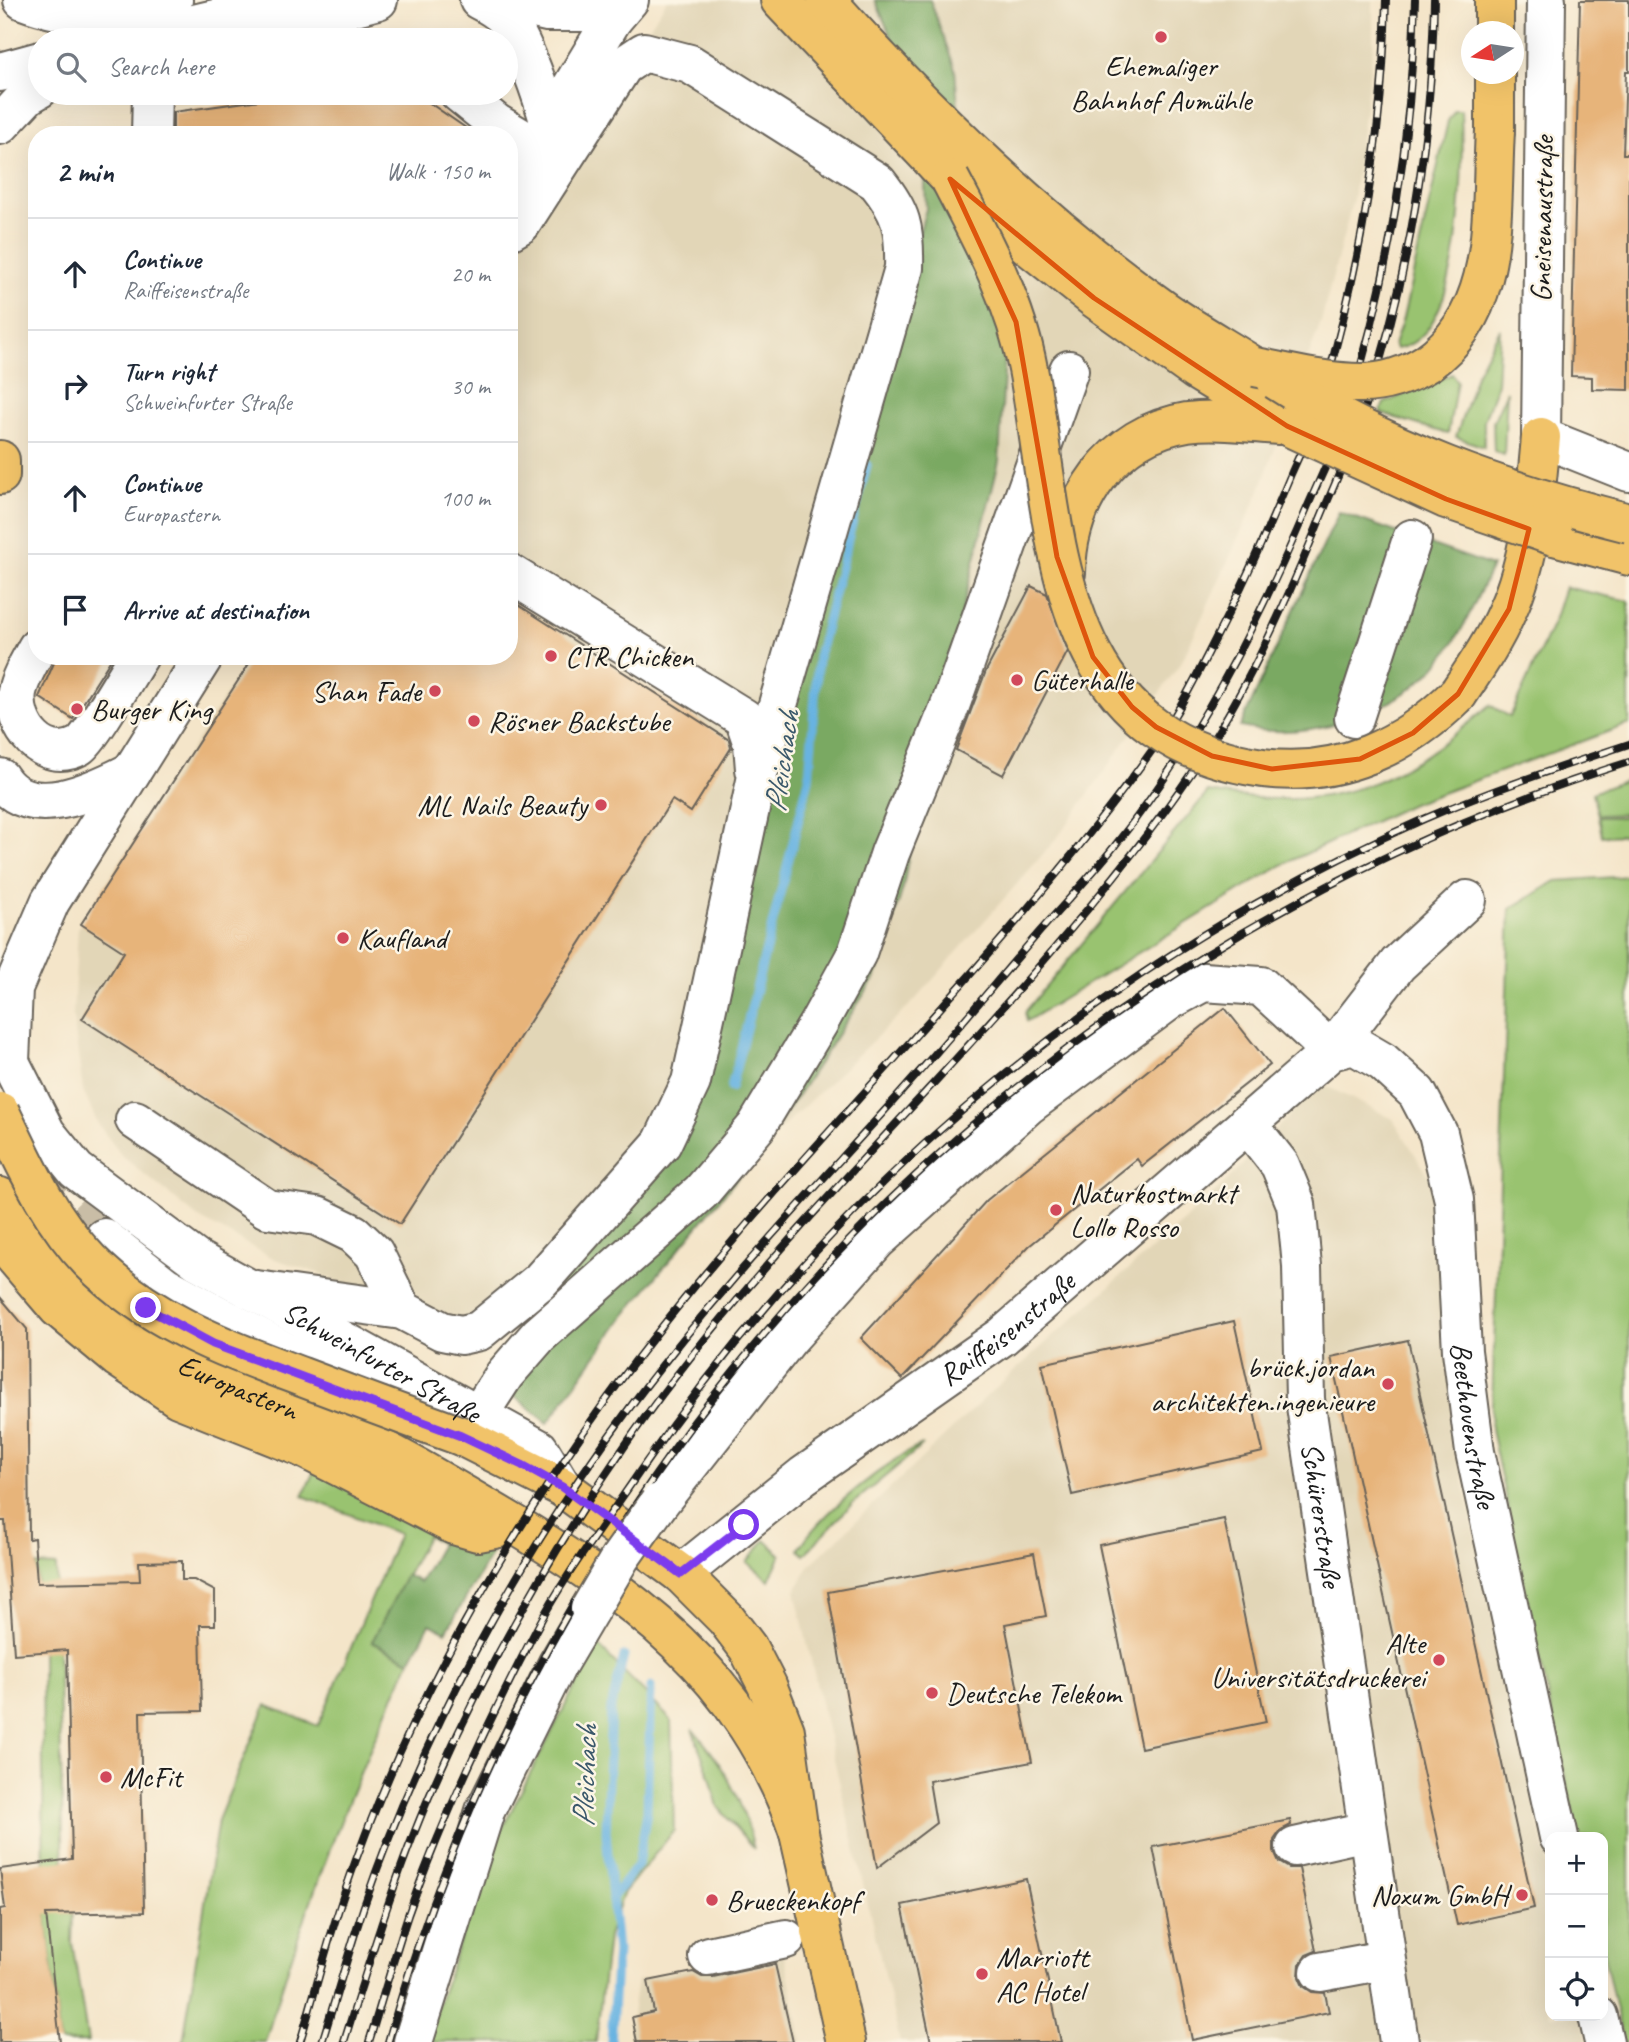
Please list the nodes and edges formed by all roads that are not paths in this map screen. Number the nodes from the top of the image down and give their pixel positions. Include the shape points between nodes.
1 (23, 0) edge
2 (173, 0) edge
3 (295, 0) edge
4 (378, 0) edge
5 (479, 0) edge
6 (496, 0) edge
7 (780, 0) edge
8 (826, 0) edge
9 (1494, 0) edge
10 (1546, 0) edge
11 (617, 6) edge
12 (1494, 21) edge
13 (177, 28) edge
14 (270, 28) edge
15 (512, 28) edge
16 (518, 39) edge
17 (27, 71) edge
18 (1495, 84) edge
19 (152, 105) edge
20 (474, 105) edge
21 (0, 125) edge
22 (151, 126) edge
23 (507, 126) edge
24 (518, 129) edge
25 (543, 136) junction
26 (518, 176) edge
27 (950, 179) junction
28 (518, 226) edge
29 (1255, 367) junction
30 (1069, 369) dead end
31 (1287, 426) junction
32 (1541, 437) junction
33 (0, 460) edge
34 (1629, 472) edge
35 (0, 475) edge
36 (1629, 523) edge
37 (1412, 539) dead end
38 (1629, 556) edge
39 (518, 579) edge
40 (1069, 599) junction
41 (29, 665) edge
42 (133, 665) edge
43 (198, 665) edge
44 (1354, 718) dead end
45 (129, 774) junction
46 (0, 778) edge
47 (756, 781) junction
48 (1467, 900) dead end
49 (50, 902) junction
50 (0, 950) edge
51 (1343, 1048) junction
52 (0, 1112) edge
53 (135, 1120) dead end
54 (1247, 1123) junction
55 (0, 1197) edge
56 (354, 1234) junction
57 (104, 1238) tunnel mouth
58 (0, 1240) edge
59 (249, 1289) junction
60 (329, 1303) junction
61 (402, 1310) junction
62 (415, 1380) junction
63 (470, 1425) junction
64 (514, 1525) junction
65 (681, 1574) junction
66 (1367, 1831) junction
67 (1558, 1832) edge
68 (799, 1833) junction
69 (1295, 1847) dead end
70 (786, 1939) dead end
71 (708, 1956) dead end
72 (1385, 1960) junction
73 (1320, 1972) dead end
74 (1599, 2021) edge
75 (414, 2042) edge
76 (846, 2042) edge
77 (1399, 2042) edge
78 (1604, 2042) edge

1 - 2 street via 56,13 95,14
3 - 13 street
4 - 14 street
5 - 15 street via 506,18
6 - 11 street via 547,12 592,12
7 - 27 main road
8 - 29 main road via 951,131 1029,203 1166,311
9 - 12 main road
10 - 32 street, Gneisenaustraße
11 - 25 street
16 - 25 street via 543,95
17 - 21 street via 28,95
18 - 29 main road, bridge via 1485,273 1470,317 1448,345 1420,367 1363,383
19 - 22 street
20 - 23 street
24 - 25 street
25 - 26 street
27 - 31 main road, bridge via 1094,298 1195,370
27 - 40 main road, bridge via 990,257 1016,322 1028,368 1045,498
28 - 47 street via 623,66 644,52 690,64 877,182 898,208 905,236 904,268
29 - 36 main road, bridge via 1353,423 1421,455 1563,506
30 - 63 street via 857,953 831,1000 756,1127 701,1192 539,1335
31 - 38 main road, bridge via 1446,499 1514,524
31 - 40 main road, bridge via 1184,422 1121,451 1090,485 1070,528 1065,576
32 - 34 street
32 - 40 main road, bridge via 1527,546 1509,609 1486,653 1458,694 1413,733 1360,758 1301,769 1242,765 1183,743 1132,707 1093,657
33 - 35 main road
37 - 44 street
39 - 47 street via 744,718 753,744
41 - 42 street via 18,690 18,718 29,737 64,752 82,744
43 - 45 street
45 - 46 street via 56,801 18,794
45 - 49 street
47 - 61 street via 691,1082 662,1143 540,1282 479,1331 461,1335 442,1331
48 - 51 street, Raiffeisenstraße via 1398,964
49 - 50 street
49 - 59 street, Schweinfurter Straße via 23,958 9,1010 10,1062 46,1133 76,1170 197,1261
51 - 54 street, Raiffeisenstraße
51 - 67 street, Beethovenstraße via 1383,1062 1417,1093 1438,1133 1454,1200 1471,1429
51 - 75 street, Beethovenstraße, bridge via 1261,986 1203,982 1170,1000 1027,1106 877,1240 790,1337 659,1503 620,1558 557,1665 485,1811
52 - 63 main road, Europastern, bridge via 57,1220 90,1261 146,1308 213,1344
53 - 56 street via 267,1209 317,1216
54 - 65 street, Raiffeisenstraße via 997,1342 803,1476
54 - 66 street, Schürerstraße via 1280,1165 1296,1204 1304,1399
55 - 64 main road, Europastern via 71,1282 130,1333 198,1373 364,1440
56 - 60 street via 353,1266
56 - 61 street via 374,1253
57 - 62 street, Europastern via 165,1286 288,1353
58 - 64 main road via 58,1308 118,1358 178,1398 301,1447 454,1525 478,1532
59 - 60 street
59 - 62 street, Schweinfurter Straße
60 - 61 street
62 - 63 street, Schweinfurter Straße
63 - 65 main road, Europastern
64 - 68 main road via 652,1619 710,1674 756,1736
65 - 68 main road via 726,1619 767,1685 785,1731
66 - 69 street
66 - 72 street, Schürerstraße
68 - 76 main road
70 - 71 street
72 - 73 street
72 - 77 street, Schürerstraße
74 - 78 street

